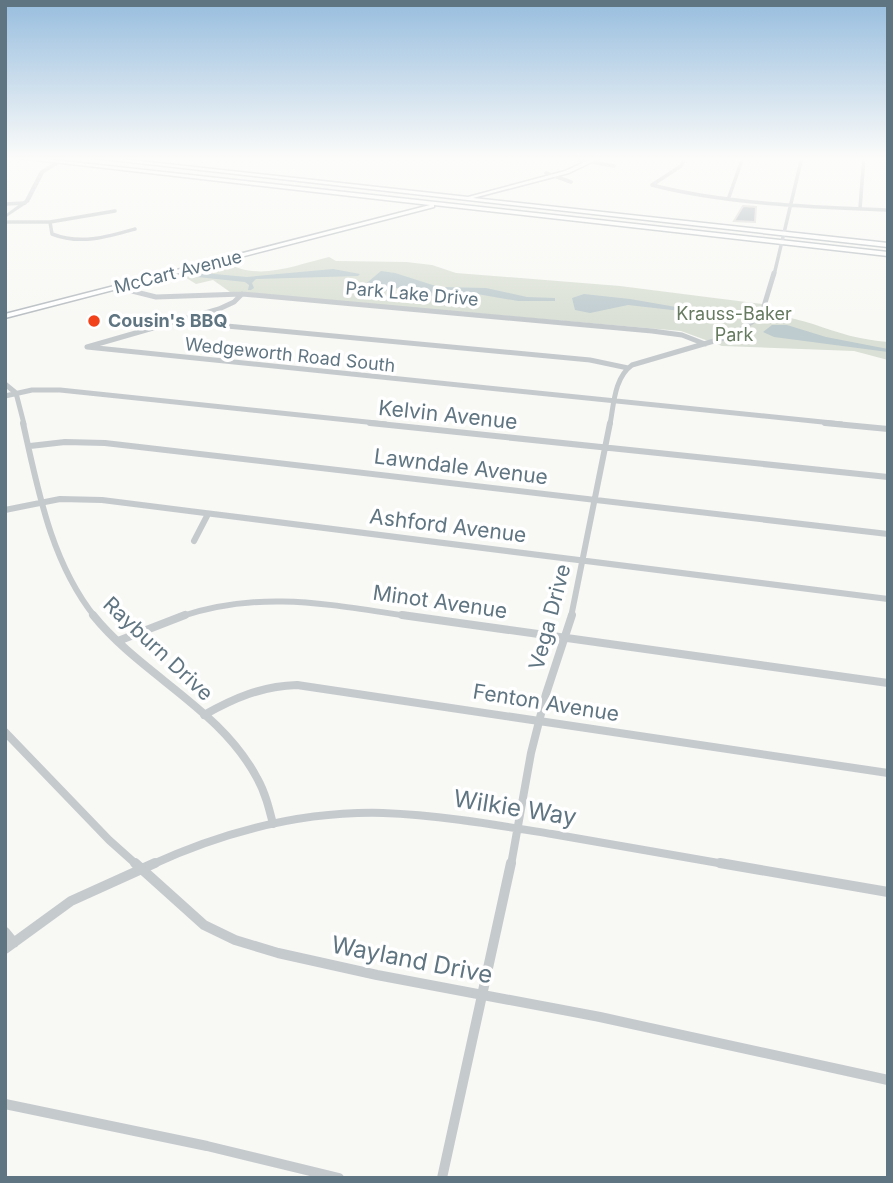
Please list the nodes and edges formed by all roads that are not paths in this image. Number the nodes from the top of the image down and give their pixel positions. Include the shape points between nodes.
1 (108, 212) edge
2 (388, 212) edge
3 (404, 212) edge
4 (522, 212) edge
5 (566, 212) edge
6 (588, 212) edge
7 (789, 212) edge
8 (562, 218) junction
9 (6, 219) edge
10 (667, 221) junction
11 (50, 222) junction
12 (348, 222) junction
13 (355, 226) junction
14 (135, 229) dead end
15 (663, 229) junction
16 (784, 234) junction
17 (733, 237) junction
18 (839, 240) junction
19 (781, 242) junction
20 (888, 245) edge
21 (267, 246) junction
22 (888, 254) edge
23 (120, 283) junction
24 (242, 294) junction
25 (5, 309) edge
26 (20, 309) junction
27 (5, 316) edge
28 (195, 317) junction
29 (706, 344) junction
30 (628, 368) junction
31 (5, 384) edge
32 (16, 393) junction
33 (5, 396) edge
34 (614, 402) junction
35 (888, 429) edge
36 (30, 446) junction
37 (606, 448) junction
38 (888, 477) edge
39 (595, 500) junction
40 (42, 503) junction
41 (5, 510) edge
42 (208, 514) junction
43 (888, 534) edge
44 (194, 541) dead end
45 (582, 561) junction
46 (888, 599) edge
47 (567, 638) junction
48 (118, 642) junction
49 (888, 682) edge
50 (204, 715) junction
51 (539, 719) junction
52 (5, 732) edge
53 (888, 773) edge
54 (273, 824) junction
55 (517, 828) junction
56 (141, 868) junction
57 (888, 892) edge
58 (5, 932) edge
59 (10, 946) edge
60 (482, 995) junction
61 (888, 1080) edge
62 (5, 1104) edge
63 (339, 1178) edge
64 (442, 1178) edge

1 - 11 street
2 - 12 main road, McCart Avenue
3 - 13 main road, McCart Avenue
4 - 8 main road
5 - 8 main road
6 - 10 main road
7 - 16 street
8 - 15 main road
9 - 11 street
10 - 15 main road
10 - 16 main road
11 - 14 street via 52,234 72,240
12 - 13 main road
12 - 21 main road, McCart Avenue
13 - 21 main road, McCart Avenue
15 - 17 main road
16 - 17 main road
16 - 18 main road
16 - 19 street
17 - 19 main road
18 - 19 main road via 798,237
18 - 20 main road
19 - 22 main road
19 - 29 street via 761,316 739,332
21 - 23 main road, McCart Avenue
23 - 24 street, Park Lake Drive via 136,293 156,297
23 - 26 main road, McCart Avenue
24 - 28 street, Wedgeworth Road South via 230,304
24 - 29 street, Park Lake Drive via 652,331
25 - 26 main road, McCart Avenue
26 - 27 main road, McCart Avenue
28 - 30 street via 216,325 590,360
28 - 34 street, Wedgeworth Road South via 86,347
29 - 30 street
30 - 34 street, Vega Drive via 619,380
31 - 32 street
32 - 33 street, Kelvin Avenue
32 - 36 street, Rayburn Drive
32 - 37 street, Kelvin Avenue via 60,390
34 - 35 street
34 - 37 street, Vega Drive
36 - 39 street, Lawndale Avenue via 105,443
36 - 40 street, Rayburn Drive
37 - 38 street, Kelvin Avenue
37 - 39 street, Vega Drive
39 - 43 street, Lawndale Avenue
39 - 45 street, Vega Drive
40 - 41 street, Ashford Avenue
40 - 42 street, Ashford Avenue via 102,500
40 - 48 street, Rayburn Drive via 60,562 86,606
42 - 44 street
42 - 45 street, Ashford Avenue
45 - 46 street, Ashford Avenue
45 - 47 street, Vega Drive
47 - 48 street, Minot Avenue via 274,599 193,610
47 - 49 street, Minot Avenue
47 - 51 street, Vega Drive
48 - 50 street, Rayburn Drive
50 - 51 street, Fenton Avenue via 237,696 284,685
50 - 54 street, Rayburn Drive via 256,775
51 - 53 street, Fenton Avenue
51 - 55 street, Vega Drive
52 - 56 street, Wayland Drive
54 - 55 street, Wilkie Way via 383,813
54 - 56 street, Wilkie Way via 205,842
55 - 57 street, Wilkie Way
55 - 60 street, Vega Drive
56 - 59 street, Wilkie Way via 71,901
56 - 60 street, Wayland Drive via 204,925 235,940
58 - 59 street
60 - 61 street, Wayland Drive
60 - 64 street, Vega Drive
62 - 63 street

